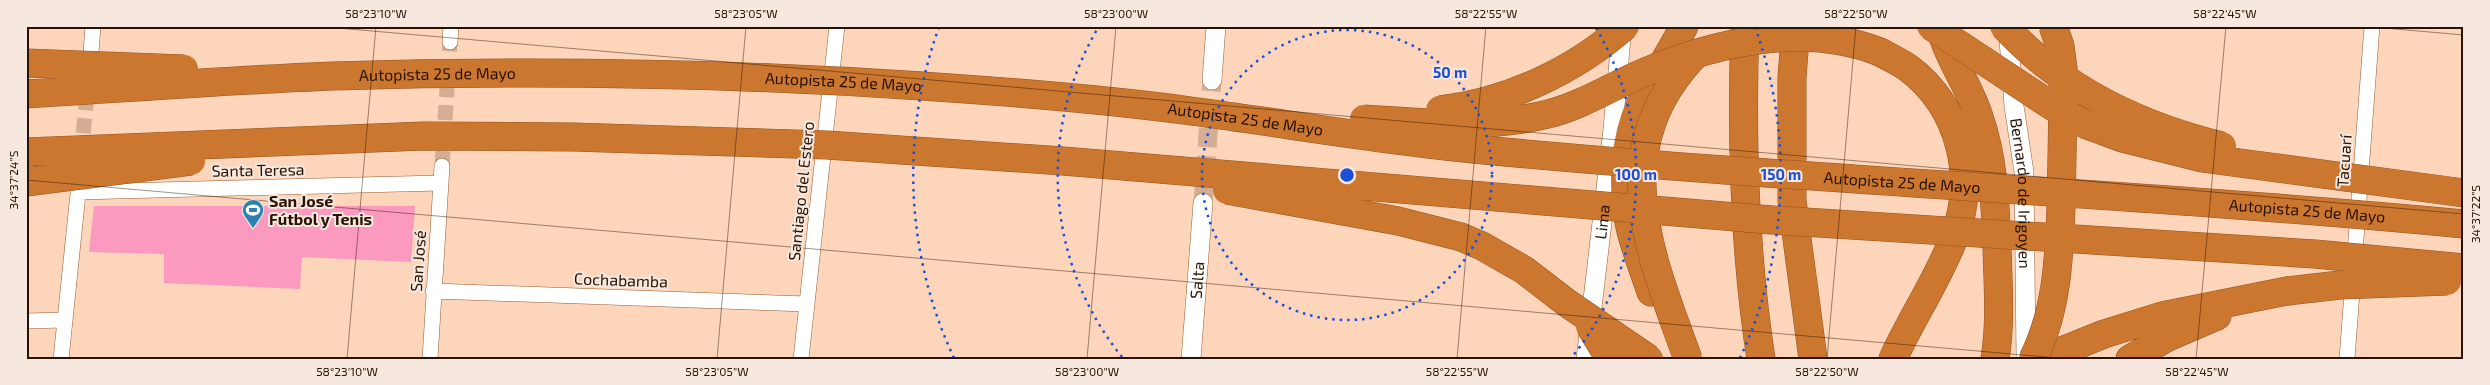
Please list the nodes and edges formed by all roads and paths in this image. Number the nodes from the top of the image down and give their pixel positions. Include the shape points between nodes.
1 (93, 26) edge
2 (451, 26) edge
3 (837, 26) edge
4 (1216, 26) edge
5 (1624, 26) edge
6 (1684, 26) edge
7 (1730, 26) edge
8 (1746, 26) edge
9 (1796, 26) edge
10 (1931, 26) edge
11 (1940, 26) edge
12 (2006, 26) edge
13 (2053, 26) edge
14 (2372, 26) edge
15 (450, 42) tunnel mouth
16 (91, 53) dead end
17 (26, 64) edge
18 (330, 76) junction
19 (1212, 80) tunnel mouth
20 (1651, 85) junction
21 (26, 94) edge
22 (1185, 110) junction
23 (1363, 119) junction
24 (1613, 129) junction
25 (336, 139) junction
26 (26, 152) edge
27 (1063, 161) junction
28 (442, 166) tunnel mouth
29 (2342, 175) junction
30 (26, 182) edge
31 (440, 183) junction
32 (2464, 192) edge
33 (1203, 203) tunnel mouth
34 (2464, 224) edge
35 (2464, 268) edge
36 (2464, 280) edge
37 (433, 291) junction
38 (2287, 291) junction
39 (1567, 303) junction
40 (807, 304) junction
41 (64, 320) junction
42 (26, 321) edge
43 (1590, 326) junction
44 (61, 359) edge
45 (430, 359) edge
46 (801, 359) edge
47 (1191, 359) edge
48 (1586, 359) edge
49 (1610, 359) edge
50 (1620, 359) edge
51 (1648, 359) edge
52 (1690, 359) edge
53 (1762, 359) edge
54 (1813, 359) edge
55 (1893, 359) edge
56 (1995, 359) edge
57 (2026, 359) edge
58 (2033, 359) edge
59 (2042, 359) edge
60 (2130, 359) edge
61 (2347, 359) edge

1 - 16 street
2 - 15 street
3 - 40 street, Santiago del Estero
4 - 19 street
5 - 23 highway, bridge via 1586,56 1498,99 1448,109
5 - 24 street, Lima
6 - 20 highway
7 - 52 highway, bridge via 1700,49 1673,81 1652,123 1642,167 1648,244
8 - 53 highway via 1743,87 1745,198
9 - 54 highway via 1792,77 1792,201
10 - 29 highway, bridge via 2052,106 2116,136 2202,158
11 - 56 highway via 1945,46 1979,114 1994,174 1999,294
12 - 29 highway, bridge via 2040,61 2082,91 2138,118 2214,144
12 - 57 street, Bernardo de Irigoyen via 2024,172
13 - 58 highway, bridge via 2063,69 2059,249 2055,294
14 - 61 street, Tacuarí
17 - 18 highway, bridge
18 - 21 highway, Autopista 25 de Mayo, bridge
18 - 22 highway, Autopista 25 de Mayo, bridge via 581,74 811,81 922,86
20 - 24 highway
20 - 52 highway, bridge via 1633,122 1626,170 1629,226 1652,294 1669,329
22 - 23 highway, bridge
22 - 34 highway, Autopista 25 de Mayo, bridge via 1485,151
23 - 55 highway, bridge via 1472,124 1530,118 1576,106 1664,64 1754,41 1796,37 1828,39 1880,52 1906,66 1938,99 1952,121 1965,167 1964,194 1954,240
24 - 48 street, Lima
25 - 26 highway, bridge
25 - 27 highway, bridge via 573,136 827,145
25 - 30 highway, bridge
27 - 35 highway, bridge via 1772,220 2315,254
27 - 39 highway, bridge via 1440,231 1502,256
28 - 31 street, San José
29 - 32 highway, bridge
31 - 37 street, San José
31 - 41 street, Santa Teresa via 78,187
33 - 47 street, Salta
36 - 38 highway, bridge via 2340,285
37 - 40 street, Cochabamba
37 - 45 street, San José
38 - 59 highway via 2162,316 2104,334
38 - 60 highway via 2190,327
39 - 43 highway, bridge
39 - 51 highway, bridge
40 - 46 street, Santiago del Estero
41 - 42 street
41 - 44 street
43 - 49 highway, bridge
43 - 50 highway, bridge

